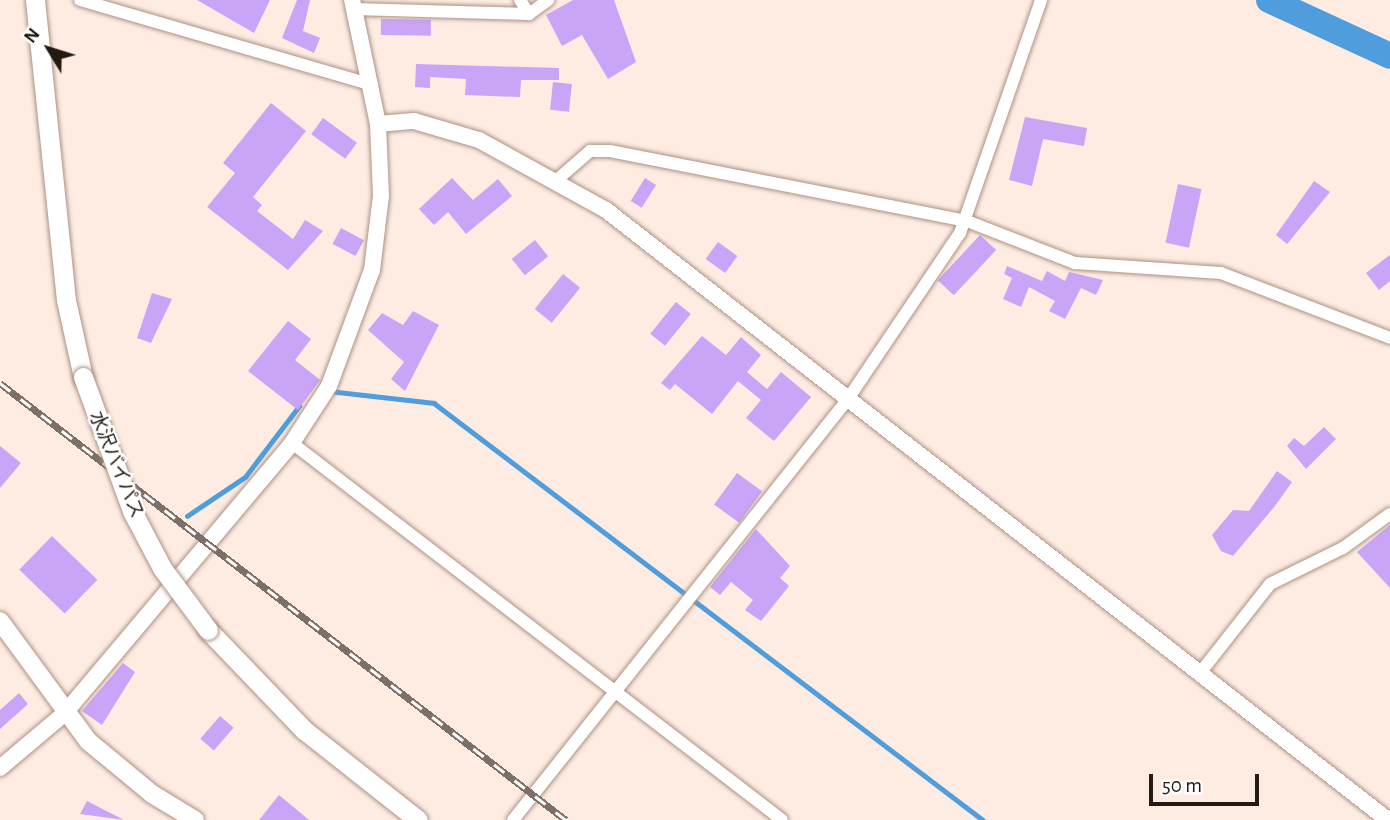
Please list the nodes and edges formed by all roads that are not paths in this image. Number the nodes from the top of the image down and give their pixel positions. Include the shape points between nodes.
1 (34, 0) edge
2 (80, 0) edge
3 (520, 0) edge
4 (548, 0) edge
5 (1041, 0) edge
6 (353, 4) edge
7 (529, 14) junction
8 (372, 85) junction
9 (378, 124) junction
10 (558, 179) junction
11 (967, 221) junction
12 (1390, 338) edge
13 (848, 399) junction
14 (292, 443) junction
15 (1390, 514) edge
16 (0, 621) edge
17 (1200, 673) junction
18 (613, 691) junction
19 (64, 714) junction
20 (0, 768) edge
21 (195, 820) edge
22 (418, 820) edge
23 (513, 820) edge
24 (782, 820) edge
25 (1388, 820) edge

1 - 22 highway, 水沢バイパス, bridge via 66,300 83,377 132,511 162,568 208,630 304,730
2 - 8 street
3 - 7 street
4 - 7 street
5 - 11 street
6 - 7 street
6 - 8 street
8 - 9 street
9 - 10 street via 433,124
9 - 14 street via 381,196 372,270 329,386
10 - 11 street via 590,151 610,151
10 - 13 street
11 - 12 street via 1075,263 1222,273
11 - 13 street
13 - 17 street
13 - 18 street
14 - 18 street
14 - 19 street
15 - 17 street via 1343,548 1270,584
16 - 19 main road
17 - 25 street
18 - 23 street
18 - 24 street
19 - 20 street
19 - 21 main road via 120,770

